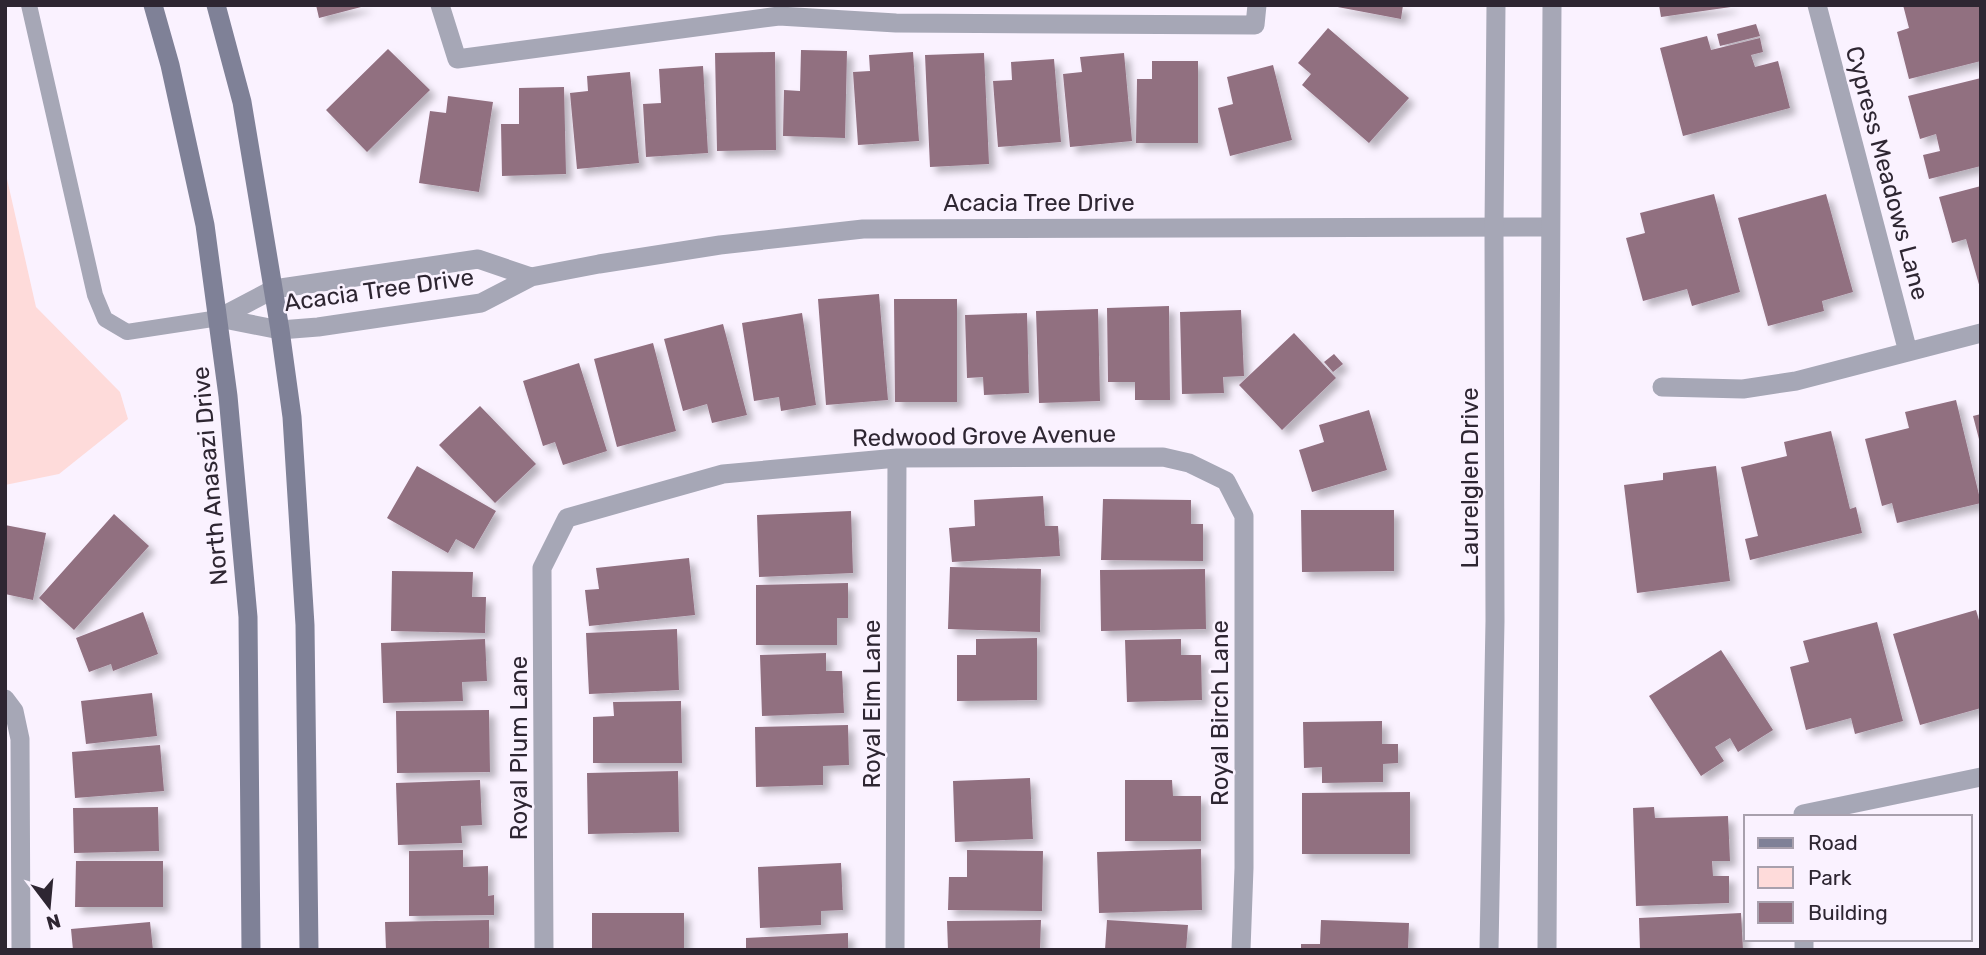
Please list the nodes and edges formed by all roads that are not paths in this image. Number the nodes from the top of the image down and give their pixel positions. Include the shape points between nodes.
1 (29, 5) edge
2 (153, 5) edge
3 (216, 5) edge
4 (440, 5) edge
5 (1256, 5) edge
6 (1496, 5) edge
7 (1552, 5) edge
8 (1818, 5) edge
9 (1550, 227) junction
10 (1494, 228) junction
11 (531, 277) junction
12 (274, 289) junction
13 (219, 318) junction
14 (280, 330) junction
15 (1981, 333) edge
16 (1908, 352) junction
17 (1662, 387) dead end
18 (898, 458) junction
19 (1226, 481) joint
20 (551, 548) joint
21 (5, 699) edge
22 (1981, 777) edge
23 (1803, 815) edge
24 (21, 950) edge
25 (251, 950) edge
26 (309, 950) edge
27 (544, 950) edge
28 (895, 950) edge
29 (1241, 950) edge
30 (1489, 950) edge
31 (1547, 950) edge

1 - 13 lane via 95,295 105,319 127,332
2 - 13 main road, North Anasazi Drive via 205,225
3 - 12 main road via 242,102
4 - 5 street via 457,59 779,16 897,23 1255,25
6 - 10 street, Laurelglen Drive
7 - 9 street
8 - 16 street, Cypress Meadows Lane
9 - 10 street, Acacia Tree Drive
9 - 31 street
10 - 11 street, Acacia Tree Drive via 863,229 720,246
10 - 30 street, Laurelglen Drive via 1495,621
11 - 12 street, Acacia Tree Drive via 478,259
11 - 14 street, Acacia Tree Drive via 481,303
12 - 13 street, Acacia Tree Drive
12 - 14 main road
13 - 14 street, Acacia Tree Drive
13 - 25 main road, North Anasazi Drive via 248,617
14 - 26 main road via 292,417 305,625
15 - 16 street
16 - 17 street via 1796,381 1743,388
18 - 19 street, Redwood Grove Avenue via 1163,457 1189,463
18 - 20 street, Redwood Grove Avenue via 723,474 568,518
18 - 28 street, Royal Elm Lane
19 - 29 street, Royal Birch Lane via 1244,516
20 - 27 street, Royal Plum Lane via 542,568
21 - 24 street via 14,710 20,739
22 - 23 street

